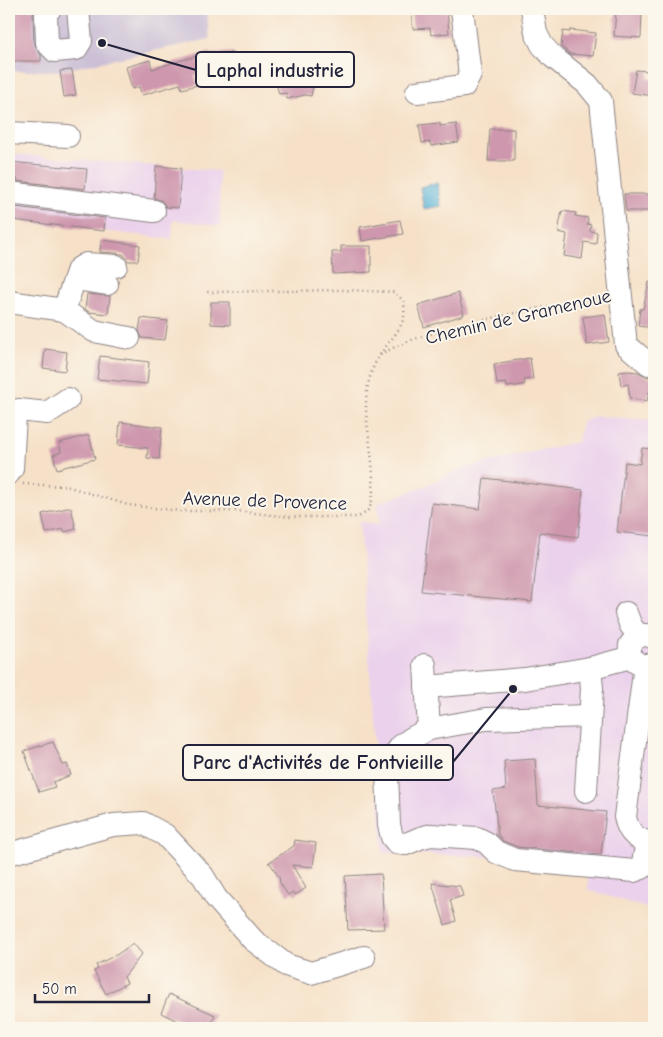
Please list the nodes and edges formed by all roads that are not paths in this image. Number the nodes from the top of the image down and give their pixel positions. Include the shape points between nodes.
1 (50, 9) edge
2 (78, 9) edge
3 (462, 9) edge
4 (532, 9) edge
5 (418, 92) dead end
6 (9, 133) edge
7 (68, 136) dead end
8 (9, 193) edge
9 (154, 211) dead end
10 (112, 275) dead end
11 (9, 302) edge
12 (64, 310) junction
13 (128, 338) dead end
14 (654, 364) edge
15 (68, 399) dead end
16 (13, 479) edge
17 (626, 613) dead end
18 (646, 637) edge
19 (643, 661) edge
20 (590, 668) junction
21 (590, 716) junction
22 (429, 729) junction
23 (586, 791) dead end
24 (651, 843) edge
25 (9, 854) edge
26 (364, 957) dead end

1 - 2 street via 46,14 47,43 55,51 76,49 81,41
3 - 5 street via 470,75 464,86
4 - 14 street, Chemin de Gramenoue via 536,33 542,45 587,84 601,101 626,345 649,364
6 - 7 street
8 - 9 street
10 - 12 street via 75,279
11 - 12 street
12 - 13 street via 94,331
15 - 16 street via 47,413 19,410 15,415
17 - 18 street via 631,626
18 - 19 street via 630,645
19 - 20 street
19 - 24 street via 625,817 627,826 638,839
20 - 21 street
20 - 22 street via 525,679 426,676
21 - 22 street via 486,720
21 - 23 street
22 - 24 street via 401,746 392,758 388,772 389,825 397,843 406,844 431,835 477,838 496,852 515,860 634,871 642,868
25 - 26 street via 112,825 143,823 165,835 203,876 216,898 252,940 286,965 311,973

